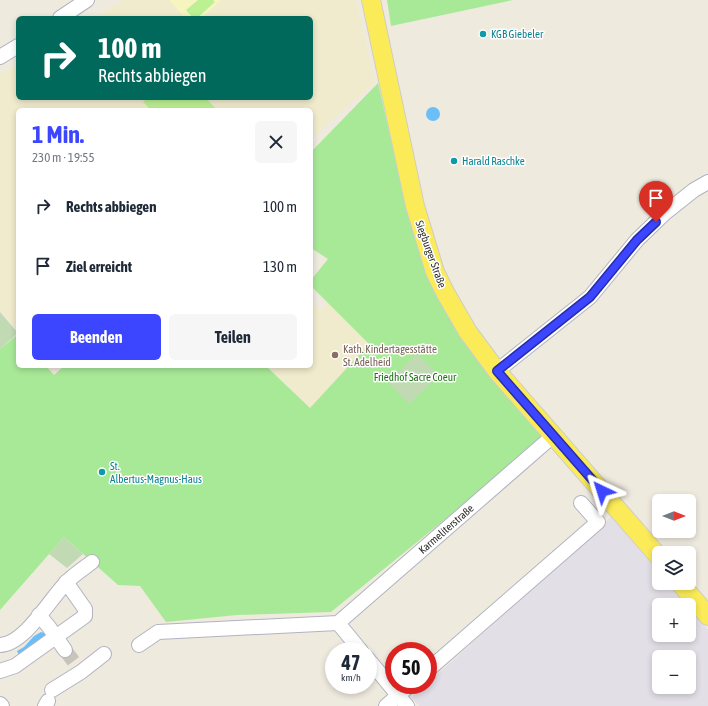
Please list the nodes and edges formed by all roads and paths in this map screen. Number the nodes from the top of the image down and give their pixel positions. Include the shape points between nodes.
1 (87, 0) edge
2 (371, 0) edge
3 (63, 16) edge
4 (16, 47) edge
5 (0, 57) edge
6 (708, 182) edge
7 (497, 371) junction
8 (554, 435) junction
9 (581, 503) dead end
10 (652, 549) edge
11 (92, 562) dead end
12 (66, 582) junction
13 (686, 590) edge
14 (39, 616) junction
15 (708, 616) edge
16 (338, 623) junction
17 (55, 636) junction
18 (354, 642) edge
19 (0, 645) edge
20 (139, 645) dead end
21 (64, 650) tunnel mouth
22 (101, 660) dead end
23 (437, 662) edge
24 (377, 670) edge
25 (0, 671) edge
26 (48, 699) edge
27 (402, 701) edge
28 (386, 706) edge

1 - 3 street
2 - 7 main road, Siegburger Straße via 415,206 433,265 453,308
4 - 5 street
6 - 7 street via 665,213 642,235 590,297
7 - 8 main road, Siegburger Straße
8 - 10 main road, Siegburger Straße
8 - 16 street, Karmeliterstraße
9 - 23 street via 598,522
11 - 12 street
12 - 14 street
12 - 17 street via 86,614
13 - 15 main road
14 - 17 street
14 - 19 street via 11,643
16 - 18 street
16 - 20 street via 158,632
17 - 21 street
17 - 25 street via 15,666
22 - 26 street via 81,672
24 - 27 street
27 - 28 street

